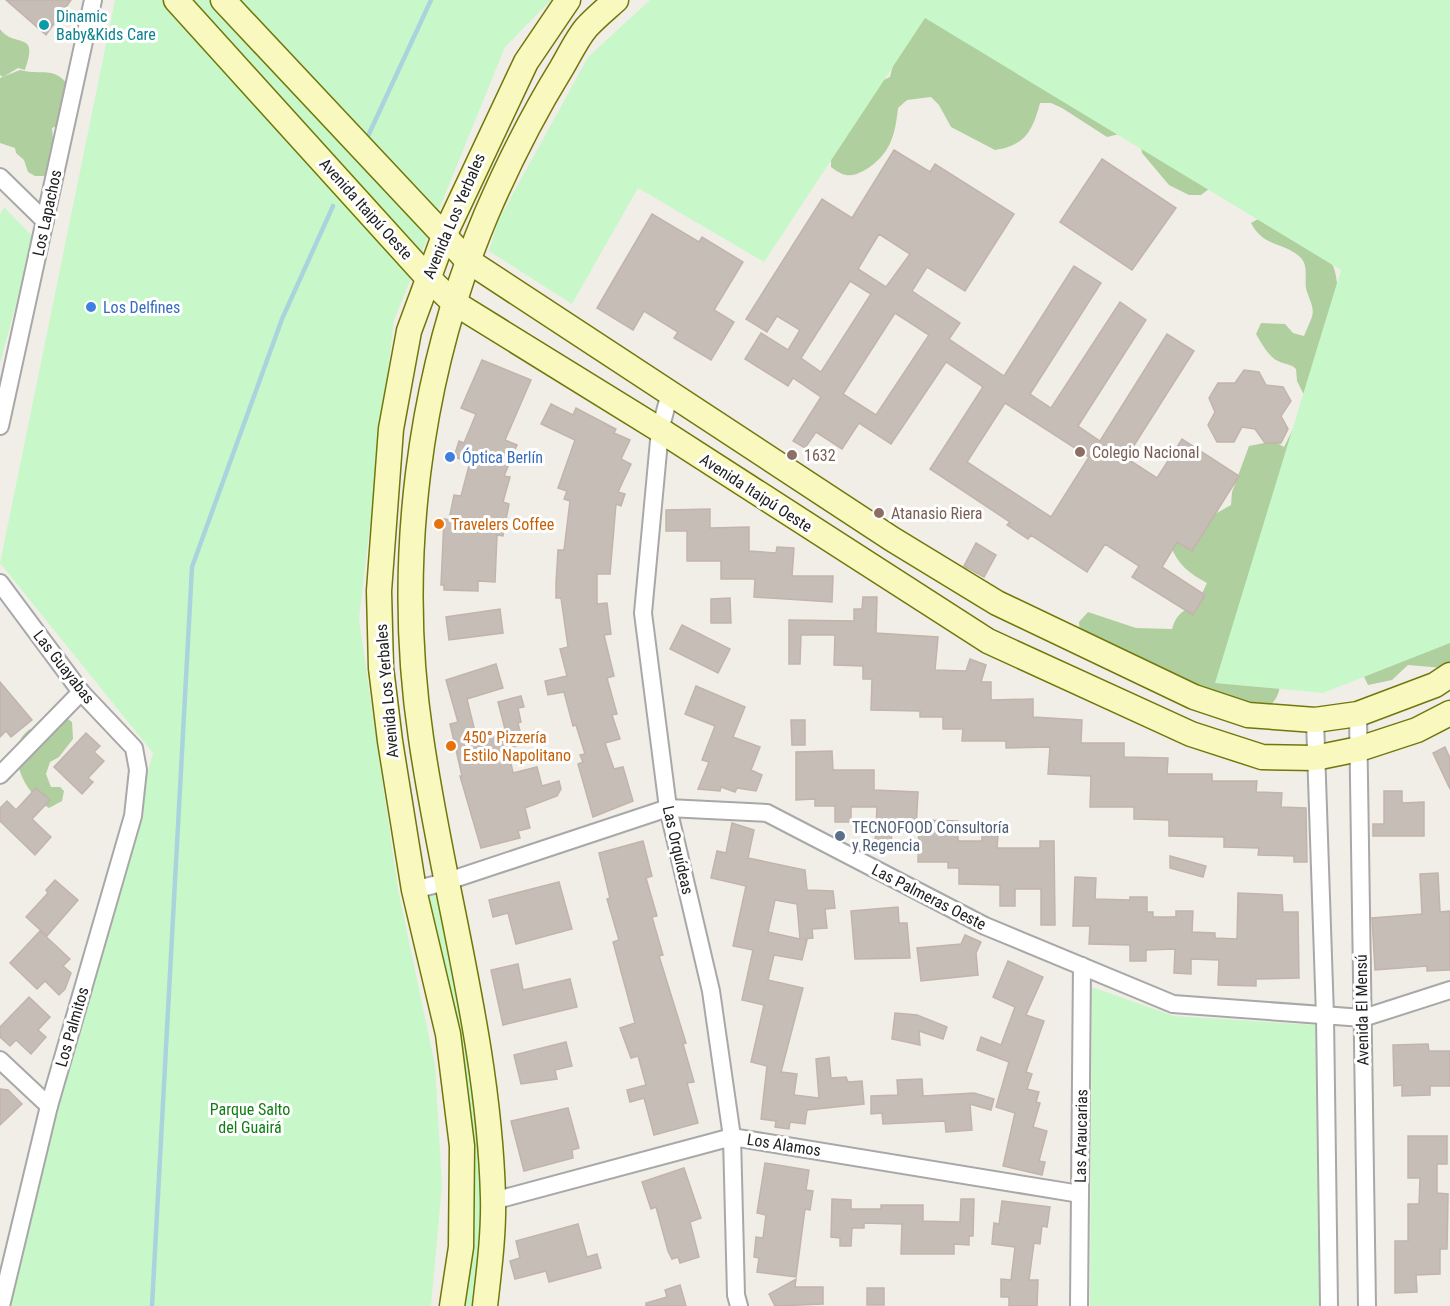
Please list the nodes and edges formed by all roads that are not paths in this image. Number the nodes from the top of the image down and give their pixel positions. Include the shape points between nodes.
1 (93, 0) edge
2 (176, 0) edge
3 (223, 0) edge
4 (568, 0) edge
5 (616, 0) edge
6 (0, 177) edge
7 (45, 221) junction
8 (444, 236) junction
9 (467, 260) junction
10 (427, 277) junction
11 (453, 302) junction
12 (670, 393) junction
13 (3, 400) edge
14 (0, 426) edge
15 (660, 430) junction
16 (0, 583) edge
17 (1450, 675) edge
18 (81, 692) junction
19 (1450, 713) edge
20 (1358, 714) junction
21 (1315, 720) junction
22 (134, 748) joint
23 (1359, 749) junction
24 (1315, 758) junction
25 (0, 775) edge
26 (668, 808) junction
27 (445, 882) junction
28 (414, 890) junction
29 (1082, 966) junction
30 (1450, 990) edge
31 (1325, 1016) junction
32 (1362, 1018) junction
33 (0, 1060) edge
34 (49, 1106) junction
35 (732, 1137) junction
36 (1080, 1194) junction
37 (493, 1201) junction
38 (1, 1306) edge
39 (452, 1306) edge
40 (485, 1306) edge
41 (739, 1306) edge
42 (1079, 1306) edge
43 (1329, 1306) edge
44 (1366, 1306) edge

1 - 7 street, Los Lapachos
2 - 10 street, Avenida Itaipú Oeste
3 - 8 street
4 - 8 street, Avenida Los Yerbales via 526,62
5 - 9 street via 584,30 532,116
6 - 7 street
7 - 13 street, Los Lapachos
8 - 9 street
8 - 10 street, Avenida Los Yerbales
9 - 11 street
9 - 12 street
10 - 11 street, Avenida Itaipú Oeste
10 - 28 street, Avenida Los Yerbales via 410,332 391,429 380,591 384,689
11 - 15 street, Avenida Itaipú Oeste
11 - 27 street via 427,420 414,524 410,627 420,734
12 - 15 street, Las Orquídeas
12 - 21 street via 997,603 1194,697 1248,715
13 - 14 street, Los Lapachos
15 - 24 street, Avenida Itaipú Oeste via 988,641 1191,734 1262,757
15 - 26 street, Las Orquídeas via 643,613
16 - 18 street, Las Guayabas
17 - 20 street via 1435,685
18 - 22 street, Las Guayabas
18 - 25 street
19 - 23 street, Avenida Itaipú Oeste via 1417,730
20 - 21 street
20 - 23 street, Avenida El Mensú
21 - 24 street
22 - 34 street, Los Palmitos via 138,770 133,816
23 - 24 street, Avenida Itaipú Oeste
23 - 32 street, Avenida El Mensú
24 - 31 street
26 - 27 street, Las Palmeras Oeste
26 - 29 street, Las Palmeras Oeste via 767,813 985,926
26 - 35 street, Las Orquídeas via 711,991
27 - 28 street, Las Palmeras Oeste
27 - 37 street via 477,1030 490,1136
28 - 39 street, Avenida Los Yerbales via 448,1034 462,1146 461,1247
29 - 31 street, Las Palmeras Oeste via 1173,1004
29 - 36 street, Las Araucarias
30 - 32 street, Las Palmeras Oeste
31 - 32 street, Las Palmeras Oeste
31 - 43 street
32 - 44 street, Avenida El Mensú
33 - 34 street
34 - 38 street, Los Palmitos
35 - 36 street, Los Alamos
35 - 37 street, Los Alamos
35 - 41 street, Las Orquídeas
36 - 42 street, Las Araucarias
37 - 40 street

